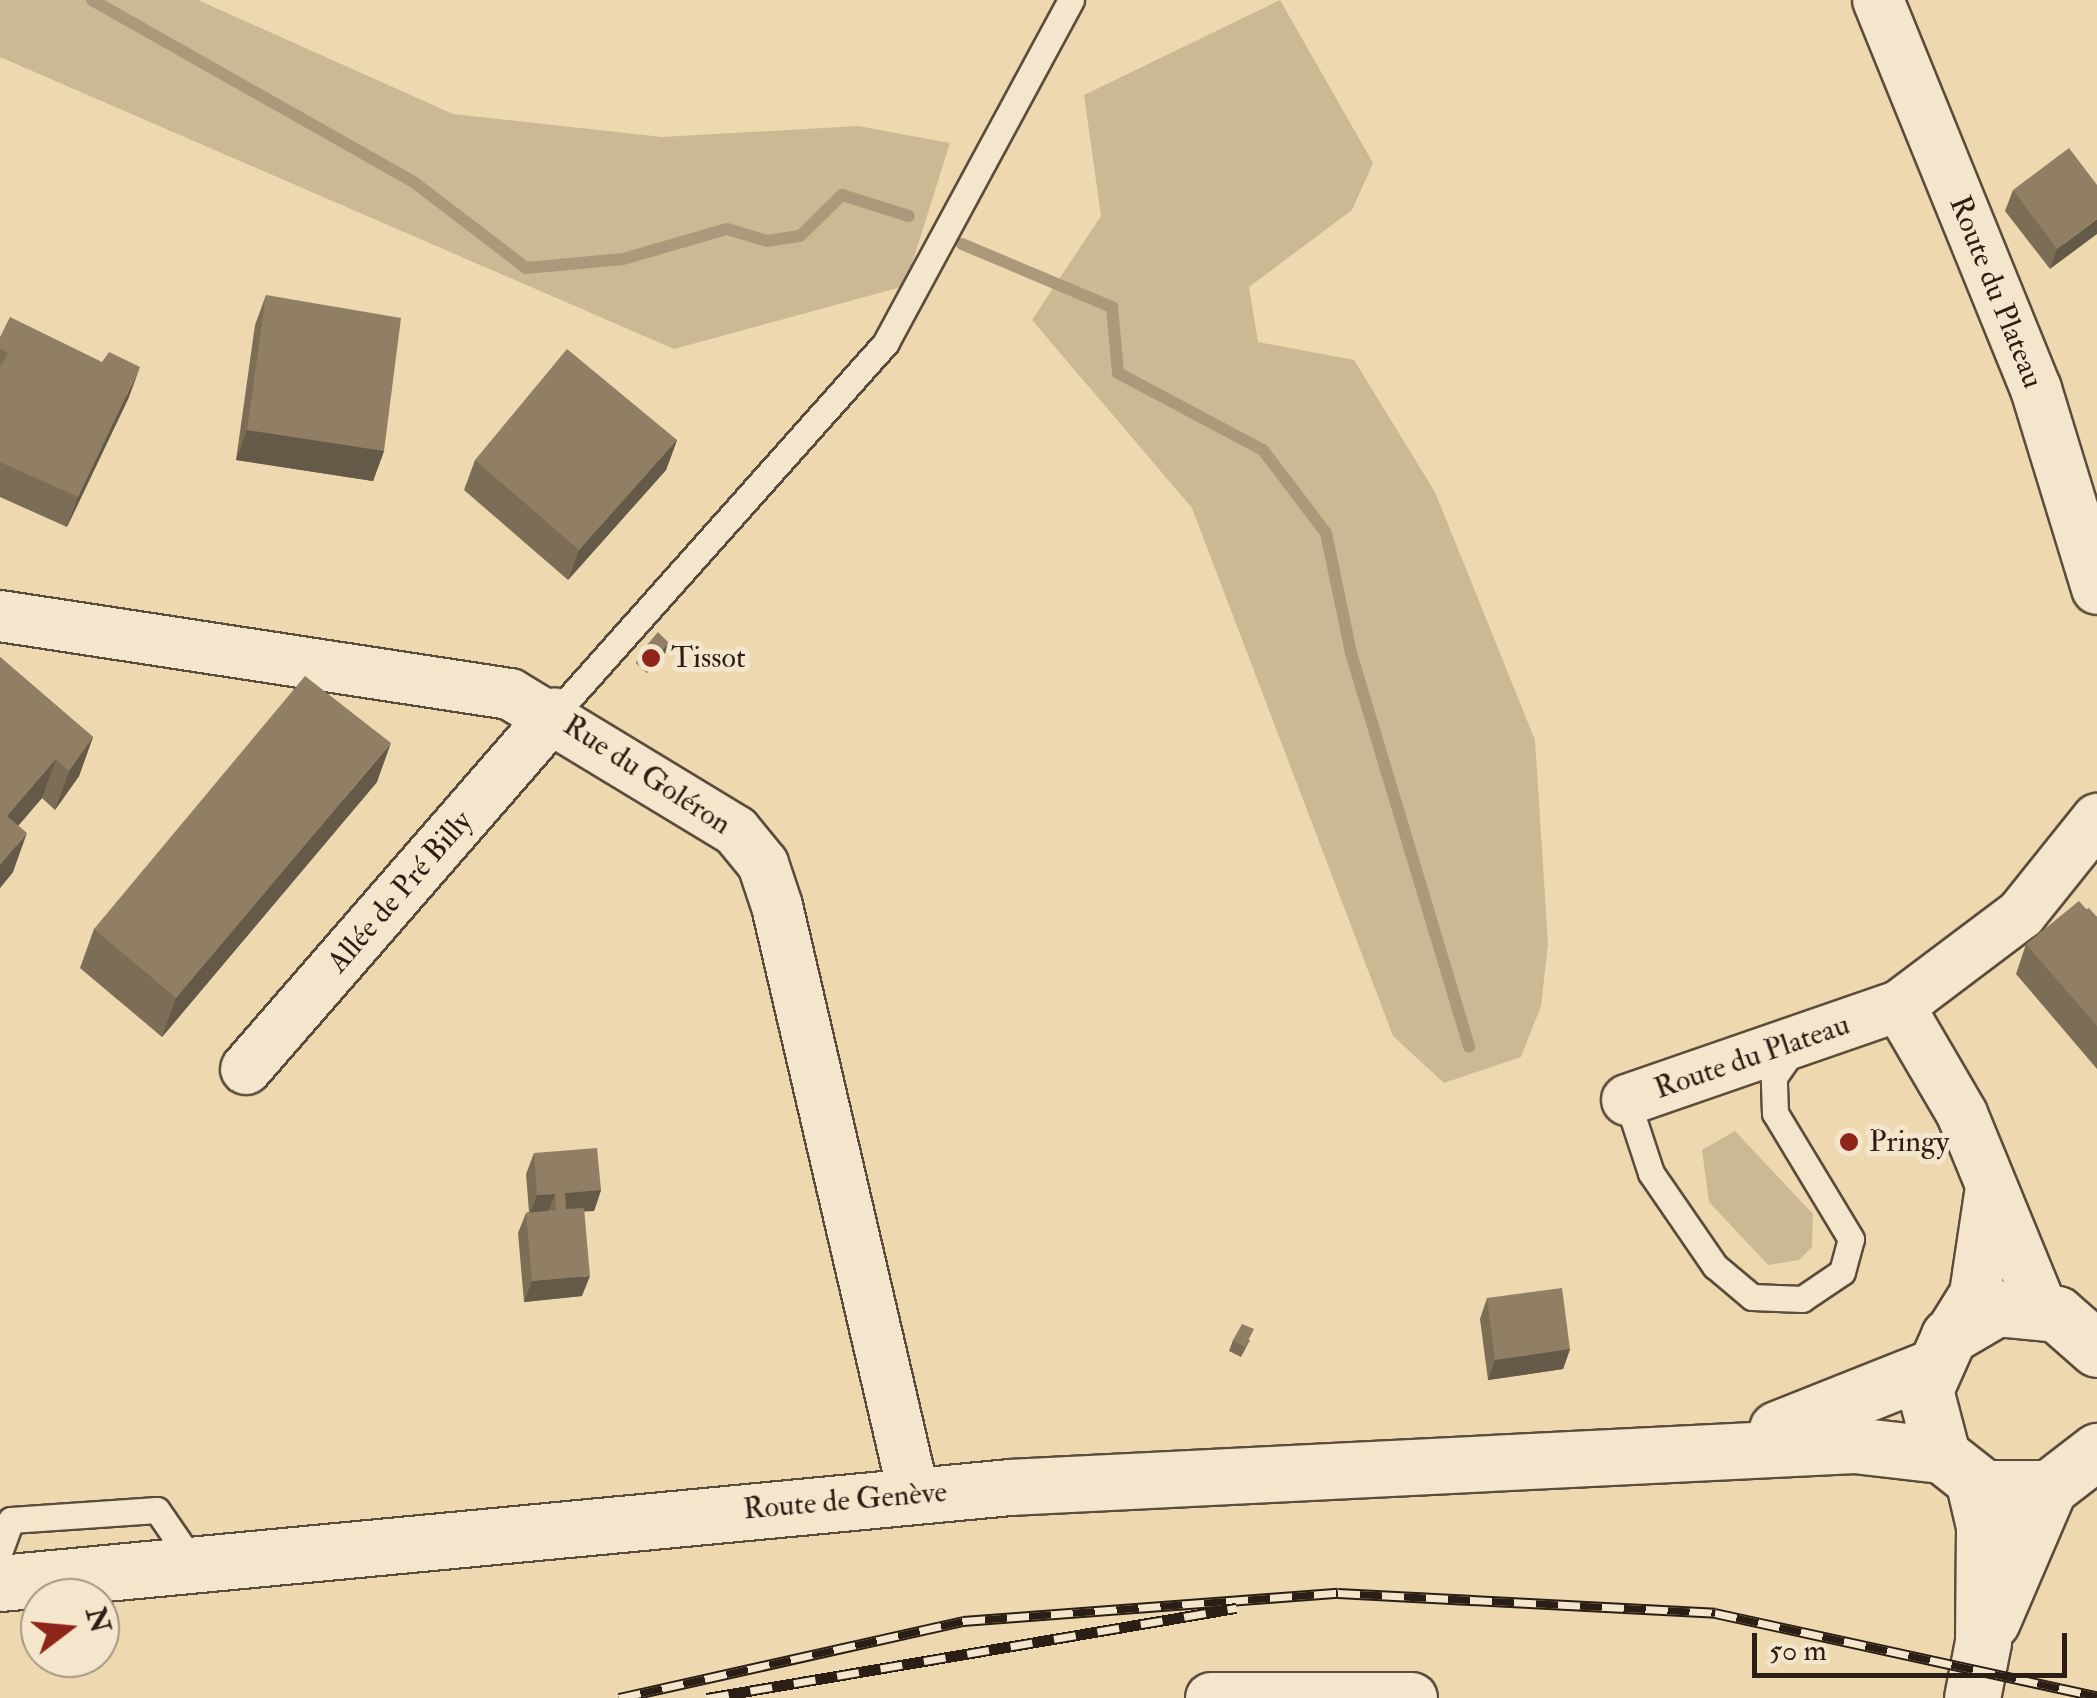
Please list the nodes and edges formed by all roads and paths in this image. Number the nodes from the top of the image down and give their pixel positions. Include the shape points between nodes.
1 (1071, 0) edge
2 (1878, 0) edge
3 (2097, 589) edge
4 (0, 616) edge
5 (554, 714) junction
6 (2097, 819) edge
7 (1899, 1006) junction
8 (1799, 1042) junction
9 (246, 1069) dead end
10 (1627, 1100) joint
11 (1990, 1194) junction
12 (2075, 1322) edge
13 (1939, 1352) junction
14 (1693, 1453) junction
15 (2096, 1455) edge
16 (1958, 1469) junction
17 (2049, 1488) junction
18 (914, 1495) junction
19 (0, 1550) edge
20 (194, 1564) junction
21 (0, 1583) edge
22 (1984, 1642) junction
23 (1211, 1698) edge
24 (1412, 1698) edge
25 (1972, 1698) edge

1 - 5 lane via 886,342
2 - 3 street, Route du Plateau via 2036,389
4 - 5 street, Rue du Goléron via 465,682
5 - 9 street, Allée de Pré Billy
5 - 18 street, Rue du Goléron via 736,831 763,864
6 - 7 street, Route du Plateau via 2021,914
7 - 8 street, Route du Plateau
7 - 11 street via 1962,1114
8 - 10 street, Route du Plateau
8 - 10 lane via 1774,1077 1775,1114 1851,1239 1842,1272 1802,1299 1752,1298 1715,1266 1651,1173
11 - 12 street
11 - 13 street via 1975,1294
12 - 13 main road, Route de Genève via 1986,1311
13 - 14 main road, Route de Genève via 1858,1404
13 - 16 main road via 1925,1413
14 - 16 main road, Route de Genève via 1879,1445
14 - 18 main road, Route de Genève
15 - 17 main road
16 - 17 main road, Route de Genève via 2006,1493
16 - 22 main road via 1984,1538
17 - 22 main road
18 - 20 main road, Route de Genève
19 - 20 lane via 11,1520 157,1510
20 - 21 main road, Route de Genève
22 - 25 main road
23 - 24 street

